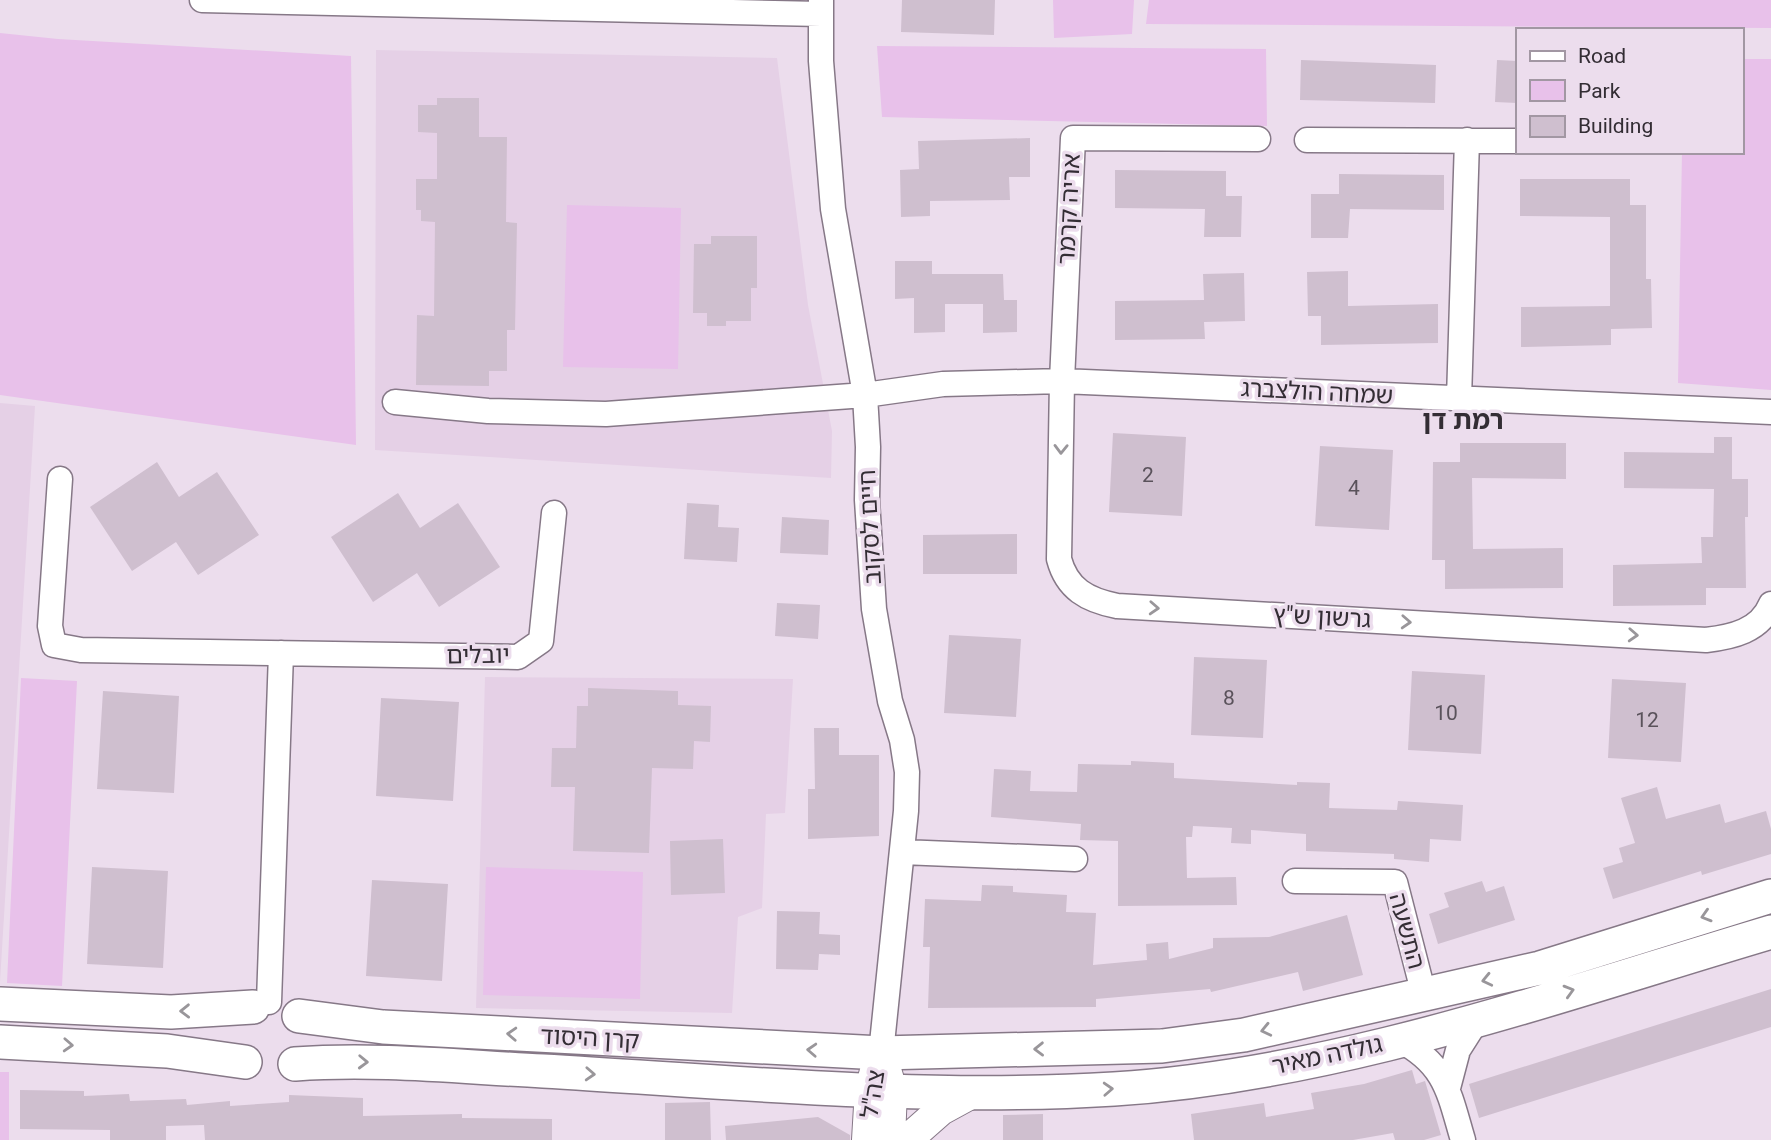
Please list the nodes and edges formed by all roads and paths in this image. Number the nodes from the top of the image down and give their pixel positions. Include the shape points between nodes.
1 (202, 0) edge
2 (821, 7) edge
3 (1258, 139) dead end
4 (1307, 140) dead end
5 (1467, 140) junction
6 (1516, 141) edge
7 (1062, 381) junction
8 (864, 395) junction
9 (1459, 399) junction
10 (395, 402) dead end
11 (1771, 412) edge
12 (60, 479) dead end
13 (554, 513) dead end
14 (1771, 604) edge
15 (281, 653) junction
16 (902, 852) junction
17 (1075, 859) dead end
18 (1295, 881) dead end
19 (1771, 896) edge
20 (1771, 932) edge
21 (1424, 995) junction
22 (0, 1004) edge
23 (261, 1004) junction
24 (299, 1016) junction
25 (1479, 1017) junction
26 (1399, 1040) junction
27 (0, 1042) edge
28 (881, 1054) junction
29 (245, 1062) junction
30 (295, 1064) junction
31 (1448, 1088) junction
32 (881, 1090) junction
33 (974, 1092) junction
34 (867, 1140) edge
35 (890, 1140) edge
36 (907, 1140) edge
37 (1463, 1140) edge

1 - 2 street
2 - 8 street, חיים לסקוב via 833,209
3 - 7 street, אריה קרמר via 1073,138
4 - 5 street
5 - 6 street
5 - 9 street
7 - 8 street, שמחה הולצברג via 943,384
7 - 9 street, שמחה הולצברג
7 -> 14 street, גרשון ש"ץ via 1059,559 1073,588 1098,602 1706,639 1730,637 1754,627
8 - 10 street, שמחה הולצברג via 606,414 488,411
8 - 16 street, חיים לסקוב via 874,609 907,772
9 - 11 street, שמחה הולצברג
12 - 15 street, יובלים via 50,626 54,645 81,650
13 - 15 street, יובלים via 541,641 517,657
15 - 23 street
16 - 17 street
16 - 28 street, חיים לסקוב
18 - 21 street, התשעה via 1395,882
19 -> 21 main road, גולדה מאיר via 1540,968
25 -> 20 main road, גולדה מאיר
21 -> 28 main road, גולדה מאיר via 1244,1035 1161,1046
23 -> 22 main road via 170,1012
23 - 24 main road via 286,1005
23 - 29 main road via 236,1028 236,1046
28 -> 24 main road, קרן היסוד via 372,1027
24 - 30 main road via 306,1041
25 - 26 main road, גולדה מאיר
25 - 31 street via 1458,1050
26 - 31 street via 1435,1065
33 -> 26 main road, גולדה מאיר via 1117,1089 1233,1074
27 -> 29 main road via 167,1051
28 - 32 street, צה"ל
29 - 30 main road via 270,1073
30 -> 32 main road, קרן היסוד via 380,1062
31 - 37 street
32 - 33 main road, גולדה מאיר
32 - 34 street, צה"ל
32 - 35 street, צה"ל
33 - 36 street via 941,1110

